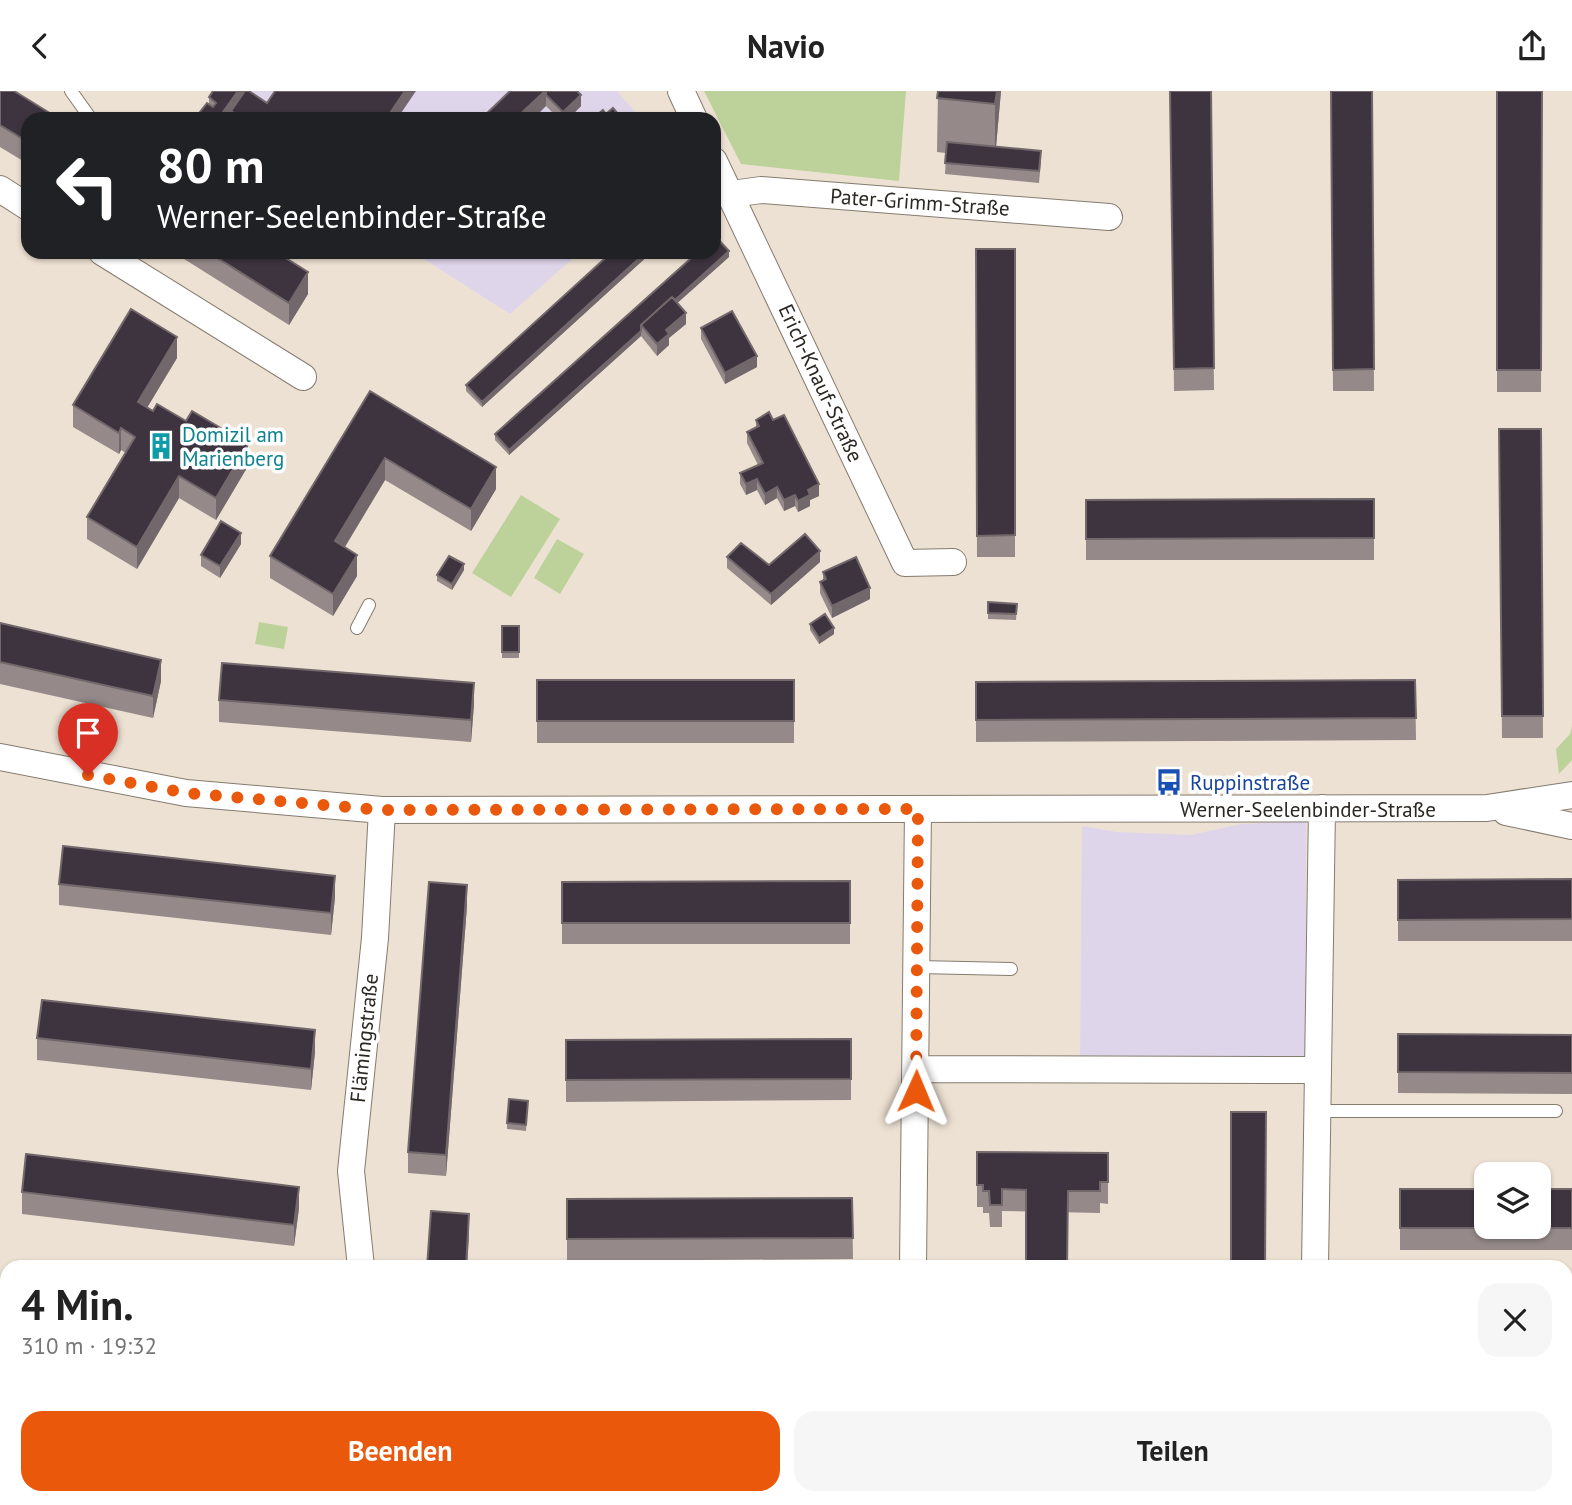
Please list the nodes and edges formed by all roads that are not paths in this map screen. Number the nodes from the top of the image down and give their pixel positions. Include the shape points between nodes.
1 (71, 91) edge
2 (681, 91) edge
3 (86, 112) edge
4 (691, 112) edge
5 (721, 174) edge
6 (0, 189) edge
7 (732, 194) junction
8 (21, 202) edge
9 (1109, 218) dead end
10 (113, 259) edge
11 (303, 376) dead end
12 (953, 562) dead end
13 (369, 605) dead end
14 (357, 628) dead end
15 (0, 757) edge
16 (1572, 795) edge
17 (1322, 808) junction
18 (1487, 808) junction
19 (918, 809) junction
20 (382, 810) junction
21 (1572, 826) edge
22 (918, 967) junction
23 (1011, 969) dead end
24 (917, 1069) junction
25 (1318, 1070) junction
26 (1317, 1111) junction
27 (1556, 1111) dead end
28 (360, 1260) edge
29 (913, 1260) edge
30 (1315, 1260) edge

1 - 3 lane
2 - 4 street
5 - 7 street, Erich-Knauf-Straße
6 - 8 street
7 - 9 street, Pater-Grimm-Straße via 761,190
7 - 12 street, Erich-Knauf-Straße via 905,563
10 - 11 street
13 - 14 lane
15 - 20 street, Werner-Seelenbinder-Straße via 186,793
16 - 18 street, Werner-Seelenbinder-Straße
17 - 18 street, Werner-Seelenbinder-Straße
17 - 19 street, Werner-Seelenbinder-Straße
17 - 25 street
18 - 21 street, Werner-Seelenbinder-Straße
19 - 20 street, Werner-Seelenbinder-Straße
19 - 22 street
20 - 28 street, Flämingstraße via 376,924 351,1171
22 - 23 lane
22 - 24 street
24 - 25 street
24 - 29 street
25 - 26 street
26 - 27 lane
26 - 30 street

